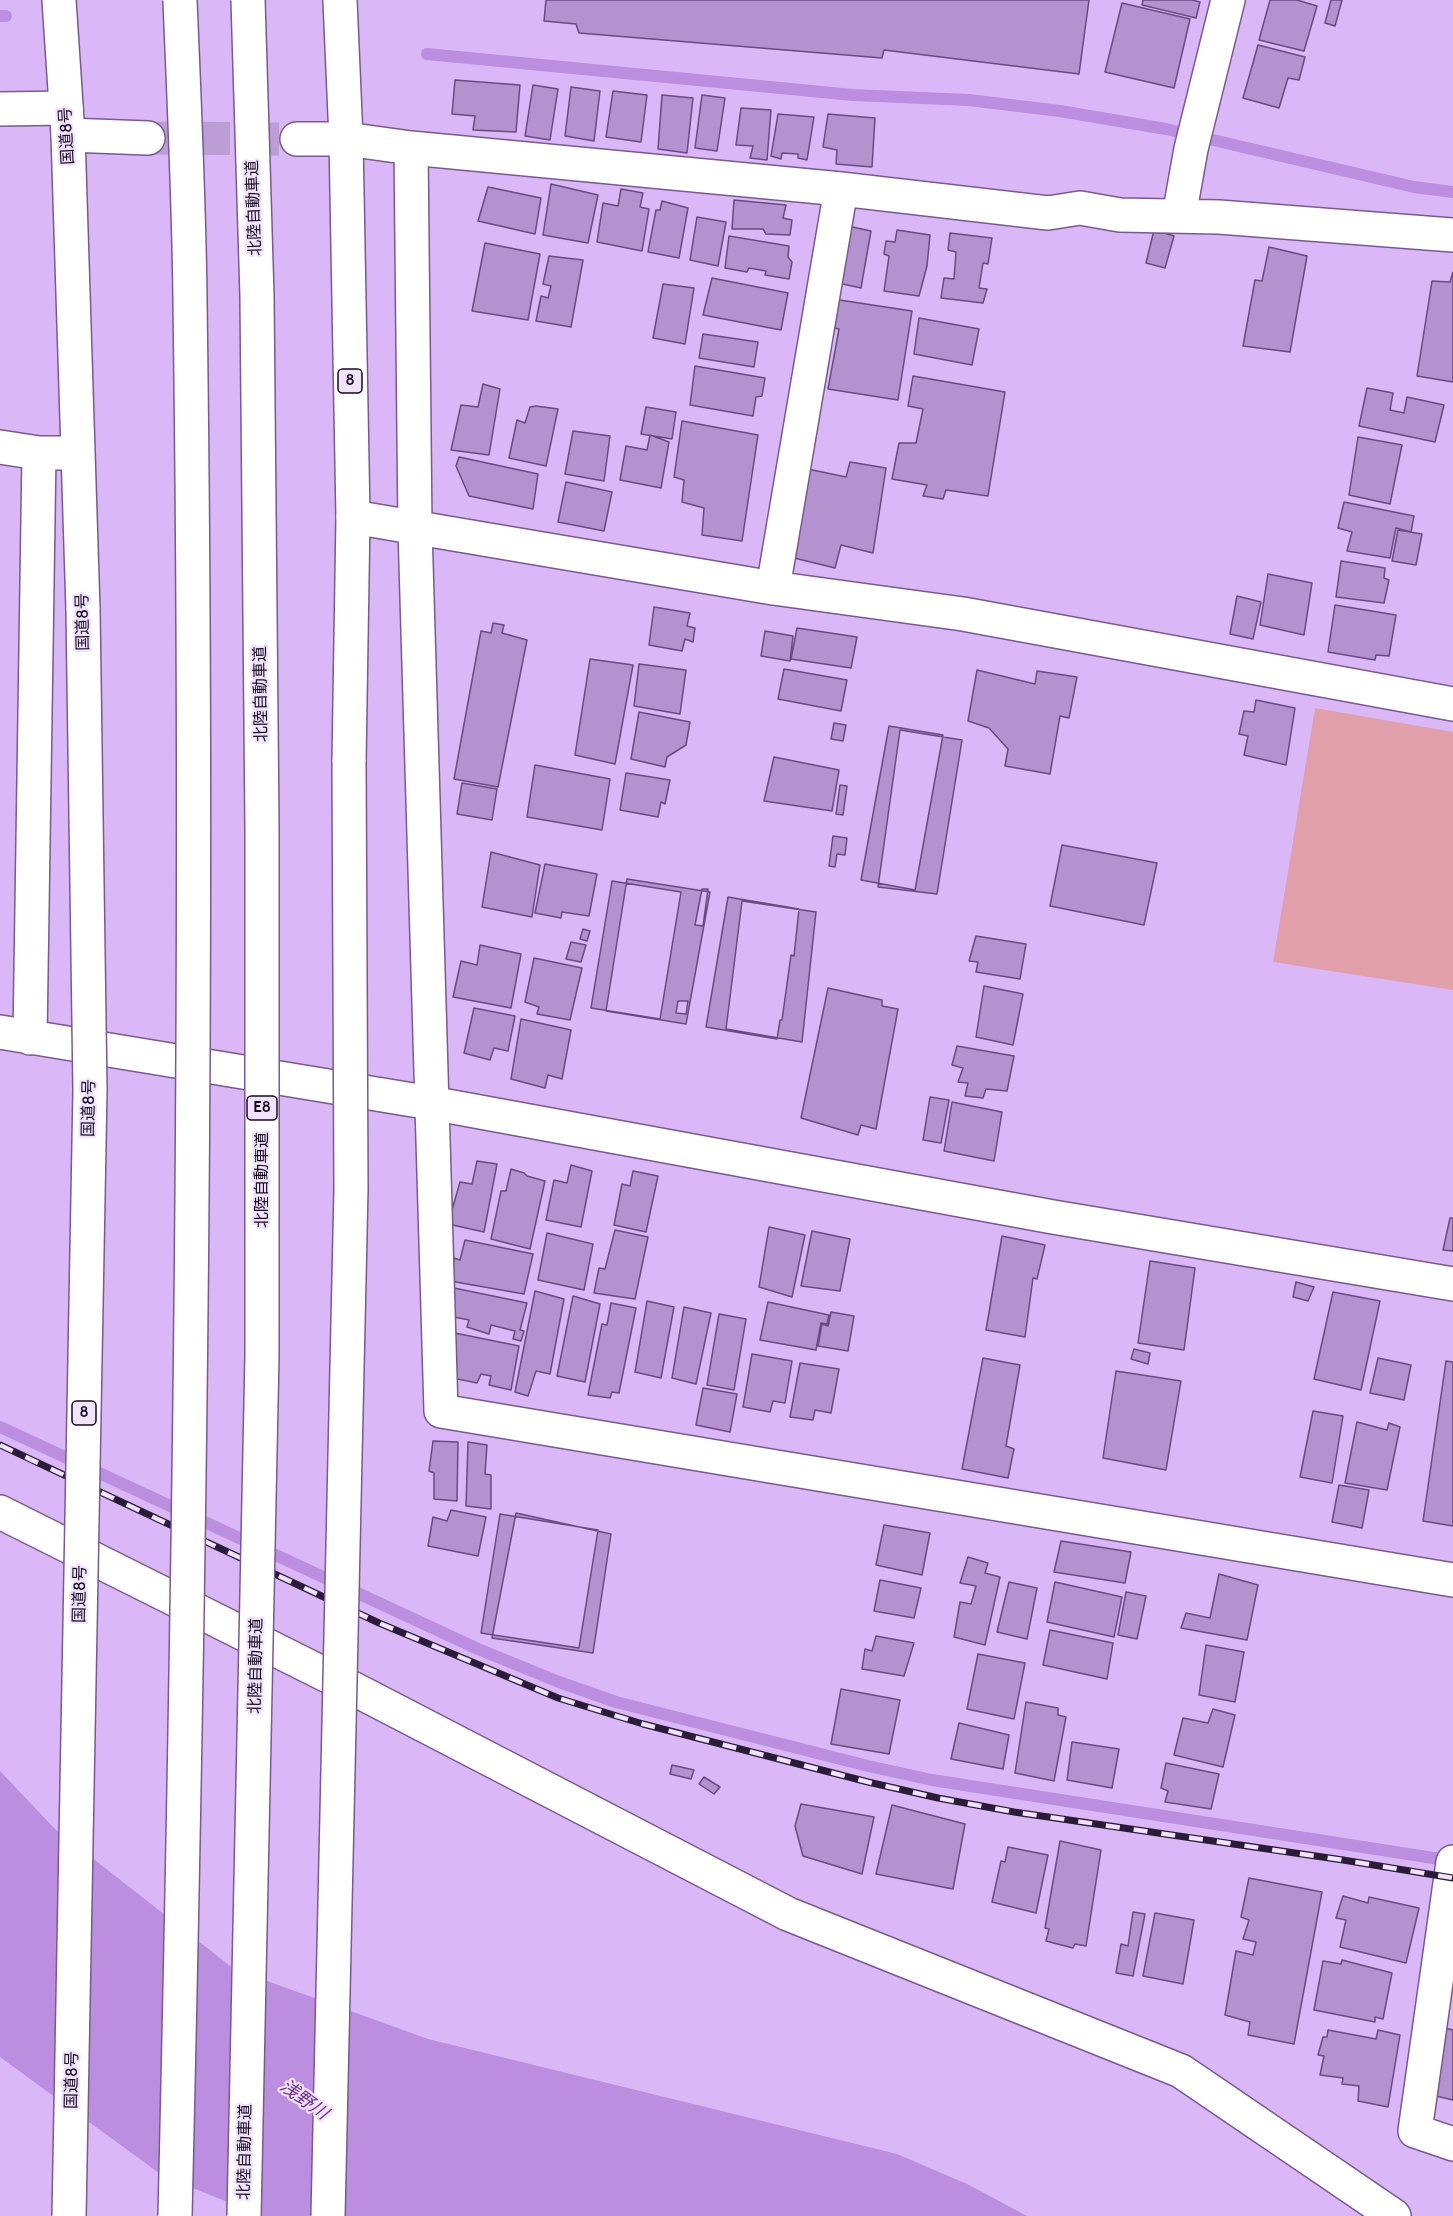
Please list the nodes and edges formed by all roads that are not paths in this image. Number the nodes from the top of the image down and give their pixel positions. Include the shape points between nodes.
1 (59, 0) edge
2 (180, 0) edge
3 (248, 0) edge
4 (340, 0) edge
5 (1228, 0) edge
6 (0, 108) edge
7 (67, 121) junction
8 (148, 138) tunnel mouth
9 (297, 139) tunnel mouth
10 (346, 139) junction
11 (411, 148) junction
12 (841, 189) junction
13 (1179, 216) junction
14 (1453, 235) edge
15 (0, 447) edge
16 (39, 453) junction
17 (79, 453) junction
18 (353, 517) junction
19 (416, 529) junction
20 (773, 588) junction
21 (1453, 704) edge
22 (15, 1035) edge
23 (431, 1103) junction
24 (1453, 1284) edge
25 (0, 1512) edge
26 (1453, 1580) edge
27 (1453, 1862) edge
28 (1453, 2144) edge
29 (69, 2216) edge
30 (175, 2216) edge
31 (244, 2216) edge
32 (328, 2216) edge
33 (1394, 2216) edge

1 - 7 main road, 国道8号 / 8
2 - 30 main road, bridge via 190,296 192,1350
3 - 31 main road, 北陸自動車道 / E8, bridge via 258,331 262,1355
4 - 10 main road, 8
5 - 13 main road via 1194,134
6 - 7 main road
7 - 8 main road
7 - 17 main road, 国道8号 / 8
9 - 10 main road
10 - 11 main road
10 - 18 main road, 8
11 - 12 main road
11 - 19 main road
12 - 13 main road via 1048,213 1080,208 1120,215
12 - 20 main road
13 - 14 main road
15 - 16 main road
16 - 17 main road
16 - 22 main road
17 - 29 main road, 国道8号 / 8, bridge via 90,1090
18 - 19 main road
18 - 32 main road, 8, bridge via 349,762 351,1189
19 - 20 main road
19 - 23 main road
20 - 21 main road via 963,614
22 - 23 main road
23 - 24 main road via 1053,1217
23 - 26 main road via 441,1411
25 - 33 main road via 356,1690 788,1914 1181,2070
27 - 28 main road via 1414,2131

